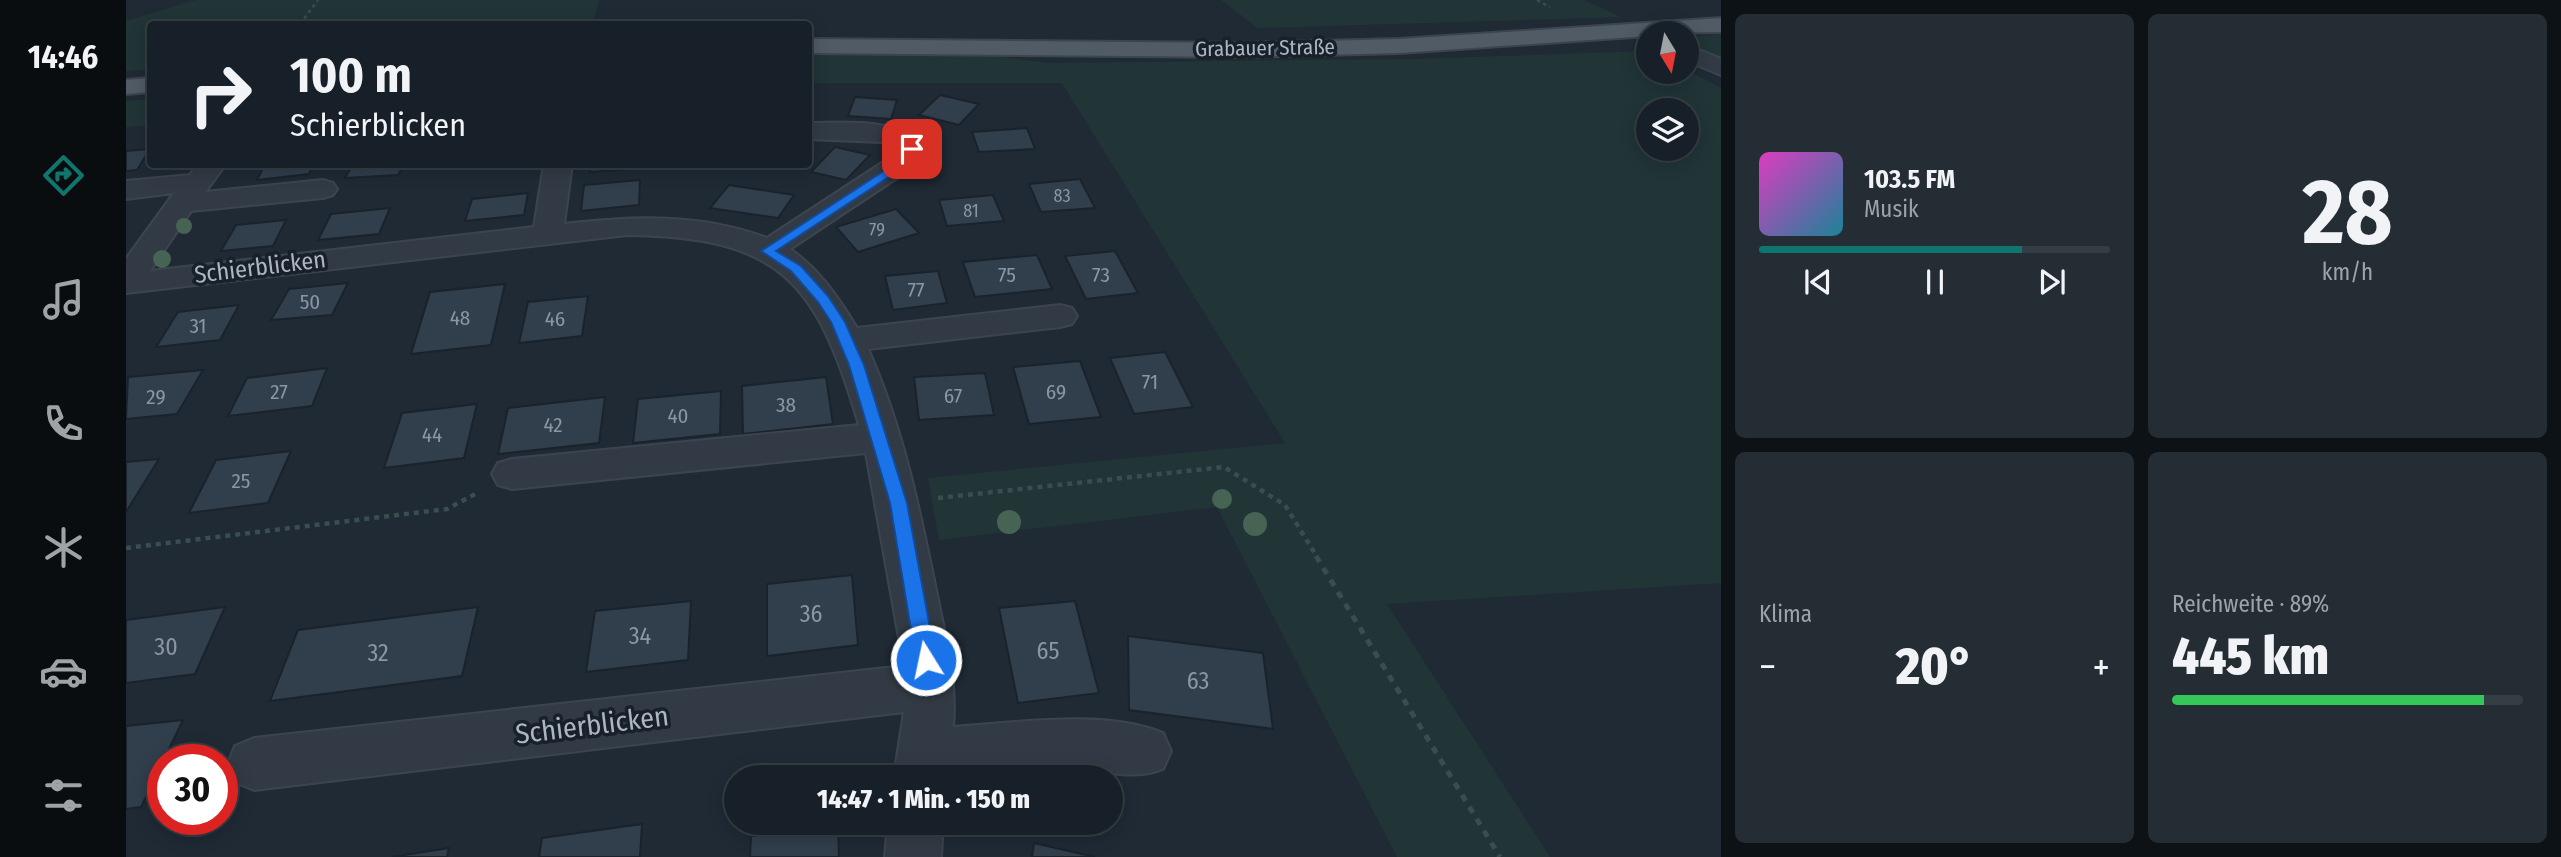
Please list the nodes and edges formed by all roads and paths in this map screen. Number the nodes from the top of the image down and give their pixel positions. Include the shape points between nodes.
1 (318, 0) edge
2 (302, 21) edge
3 (1721, 25) edge
4 (1699, 27) edge
5 (1636, 34) edge
6 (812, 46) edge
7 (1699, 58) edge
8 (1721, 68) edge
9 (147, 85) edge
10 (126, 87) edge
11 (812, 131) edge
12 (557, 168) edge
13 (198, 183) edge
14 (323, 188) dead end
15 (126, 190) edge
16 (548, 233) junction
17 (767, 251) junction
18 (126, 283) edge
19 (1060, 316) dead end
20 (846, 340) junction
21 (881, 437) junction
22 (512, 474) joint
23 (899, 503) junction
24 (126, 548) edge
25 (930, 686) junction
26 (1144, 751) dead end
27 (254, 764) dead end
28 (922, 765) edge
29 (915, 835) edge
30 (913, 857) edge
31 (1500, 857) edge

1 - 2 path
3 - 4 main road, Grabauer Straße
5 - 6 main road, Grabauer Straße via 1241,50
7 - 8 street
9 - 10 main road
11 - 17 street via 889,134 907,141 911,156
12 - 16 street
13 - 14 street
13 - 15 street
13 - 18 street
16 - 17 street, Schierblicken via 665,226 699,229
16 - 18 street, Schierblicken
17 - 20 street, Schierblicken via 796,268 838,322
19 - 20 street
20 - 21 street, Schierblicken
21 - 22 street
21 - 23 street, Schierblicken
22 - 24 path via 447,509
23 - 25 street, Schierblicken
23 - 31 path via 1224,467 1284,505
25 - 27 street, Schierblicken
25 - 28 street, Schierblicken
26 - 28 street via 1074,745
29 - 30 street

